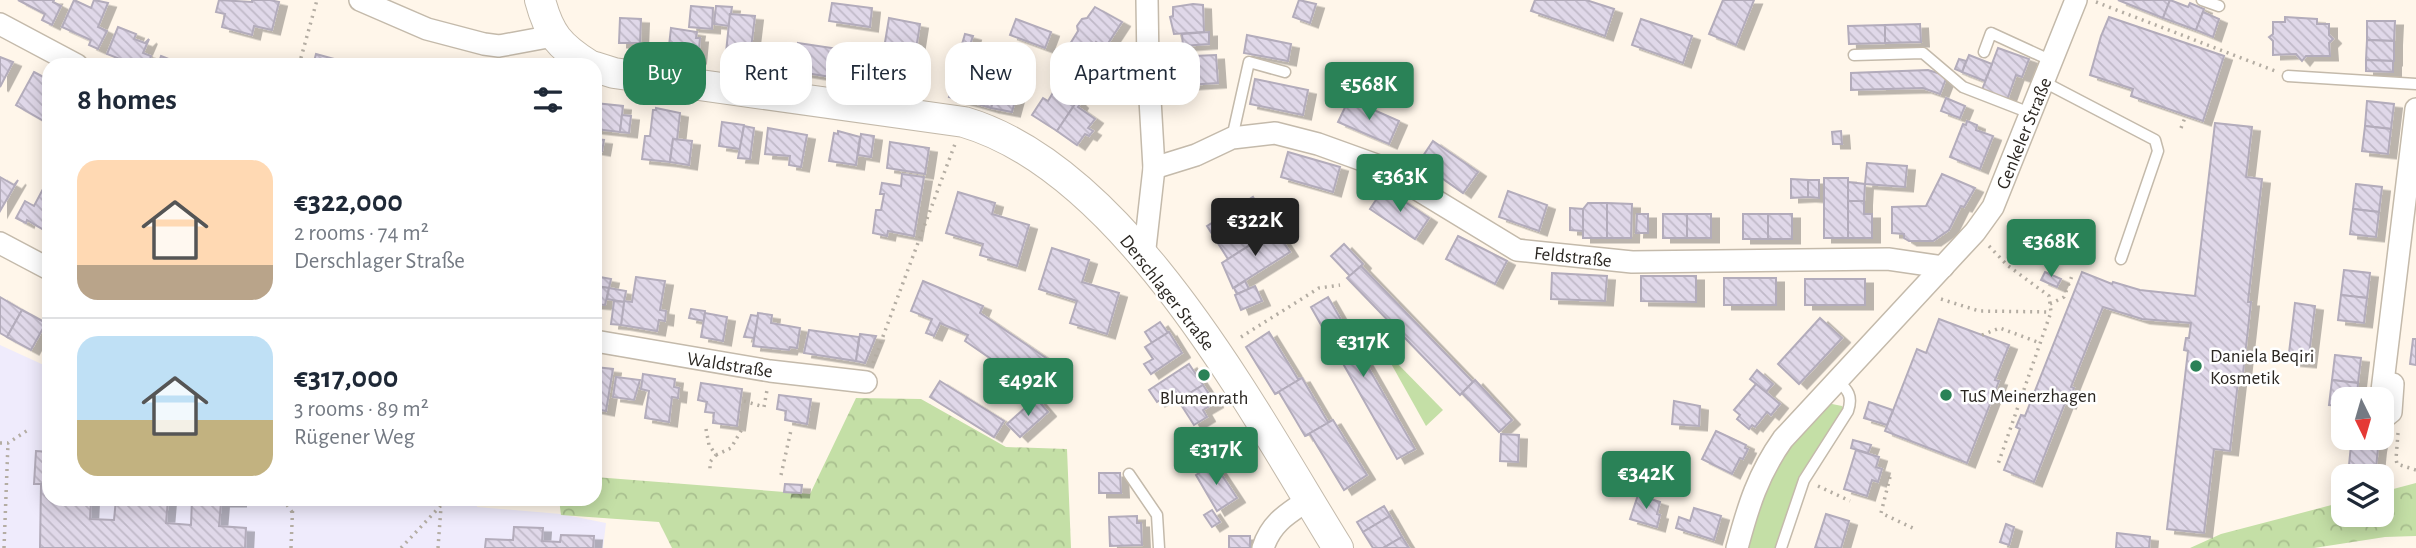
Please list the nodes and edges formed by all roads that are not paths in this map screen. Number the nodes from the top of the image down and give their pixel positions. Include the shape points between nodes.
1 (360, 0) edge
2 (540, 0) edge
3 (1147, 0) edge
4 (2076, 0) edge
5 (2202, 0) edge
6 (2219, 6) dead end
7 (0, 24) edge
8 (553, 36) junction
9 (1984, 52) dead end
10 (1854, 55) dead end
11 (64, 58) edge
12 (577, 58) edge
13 (2052, 61) junction
14 (602, 70) edge
15 (1285, 72) dead end
16 (2288, 76) road end
17 (2043, 82) junction
18 (2416, 84) edge
19 (2416, 109) edge
20 (2030, 113) junction
21 (1232, 138) junction
22 (1154, 168) junction
23 (0, 243) edge
24 (1144, 257) junction
25 (2121, 259) dead end
26 (42, 265) edge
27 (1943, 267) junction
28 (602, 342) edge
29 (1837, 380) junction
30 (866, 382) road end
31 (2385, 387) edge
32 (1129, 474) dead end
33 (1308, 500) junction
34 (1159, 548) edge
35 (1263, 548) edge
36 (1338, 548) edge
37 (1737, 548) edge
38 (1781, 548) edge

1 - 8 street via 427,29 484,44 499,46
2 - 8 main road, Derschlager Straße
3 - 22 street
4 - 13 street, Genkeler Straße
5 - 6 lane
7 - 11 street
8 - 12 main road, Derschlager Straße
9 - 13 lane via 1991,33
10 - 20 lane via 1923,53 1963,87
13 - 17 street, Genkeler Straße
14 - 24 main road, Derschlager Straße via 984,128 1046,163 1080,190
15 - 21 lane via 1249,62
16 - 18 lane
17 - 20 street, Genkeler Straße
17 - 25 lane via 2155,139 2158,150
19 - 31 street
20 - 27 street, Genkeler Straße via 1993,207
21 - 22 street, Feldstraße
21 - 27 street, Feldstraße via 1275,133 1379,166 1517,250 1632,261 1888,259
22 - 24 street
23 - 26 street
24 - 33 main road, Derschlager Straße via 1215,352
27 - 29 street, Genkeler Straße
28 - 30 street, Waldstraße
29 - 37 street, Genkeler Straße via 1766,462
29 - 38 lane via 1849,390 1848,411 1804,480
32 - 34 lane via 1157,515
33 - 35 street via 1270,529
33 - 36 main road, Derschlager Straße

